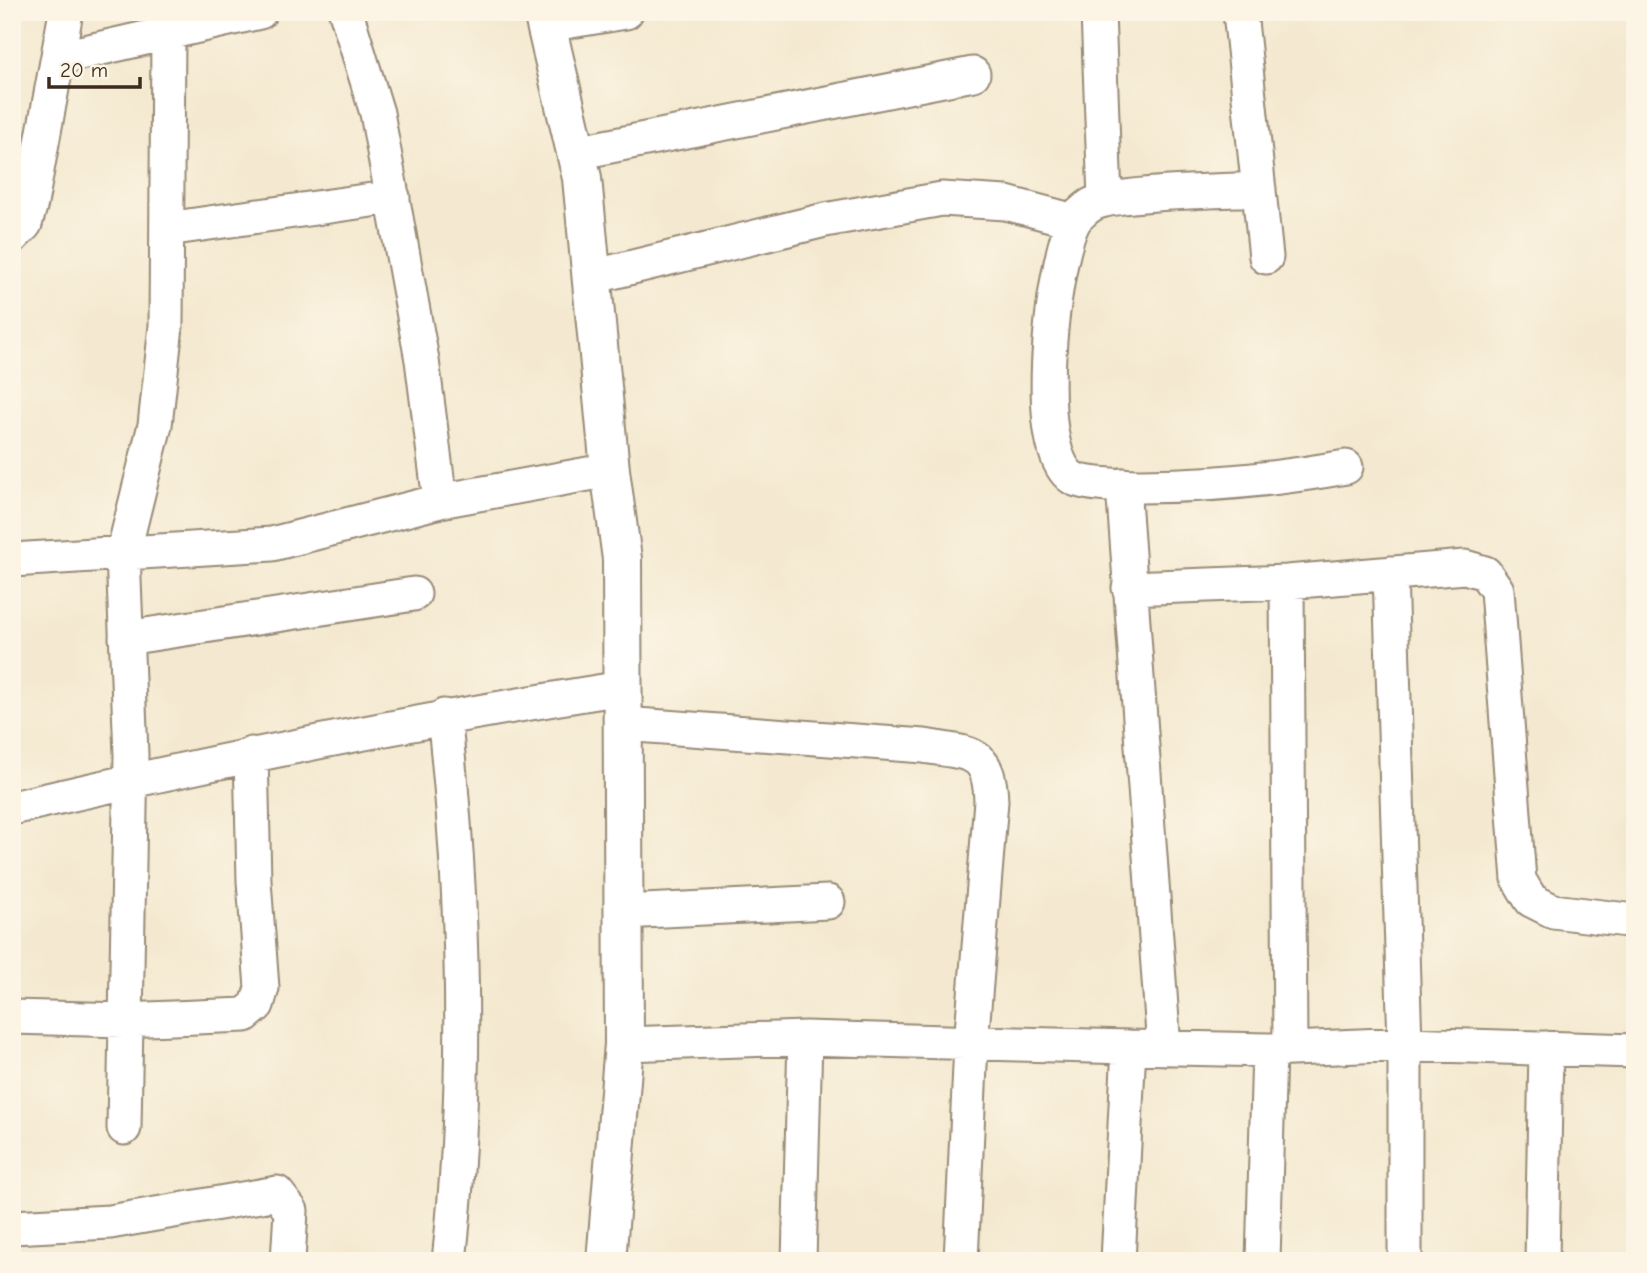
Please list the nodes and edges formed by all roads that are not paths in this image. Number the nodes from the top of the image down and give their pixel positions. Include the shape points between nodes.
1 (66, 12) edge
2 (260, 12) edge
3 (346, 12) edge
4 (626, 12) edge
5 (1098, 12) edge
6 (1240, 12) edge
7 (545, 19) edge
8 (168, 34) junction
9 (58, 58) junction
10 (973, 74) dead end
11 (575, 153) junction
12 (1259, 189) junction
13 (393, 197) junction
14 (1105, 199) junction
15 (1073, 220) junction
16 (167, 229) junction
17 (12, 237) edge
18 (1266, 257) dead end
19 (592, 277) junction
20 (1346, 467) dead end
21 (610, 470) junction
22 (1123, 485) junction
23 (440, 501) junction
24 (123, 554) junction
25 (12, 560) edge
26 (1391, 573) junction
27 (1287, 582) junction
28 (1129, 588) junction
29 (414, 594) dead end
30 (126, 638) junction
31 (623, 706) junction
32 (444, 716) junction
33 (251, 754) junction
34 (129, 781) junction
35 (12, 808) edge
36 (828, 902) dead end
37 (623, 912) junction
38 (1635, 921) edge
39 (12, 1017) edge
40 (124, 1020) junction
41 (805, 1038) junction
42 (624, 1044) junction
43 (971, 1044) junction
44 (1405, 1044) junction
45 (1129, 1047) junction
46 (1164, 1048) junction
47 (1546, 1048) junction
48 (1280, 1049) junction
49 (1635, 1051) edge
50 (124, 1128) dead end
51 (12, 1227) edge
52 (288, 1261) edge
53 (449, 1261) edge
54 (606, 1261) edge
55 (799, 1261) edge
56 (961, 1261) edge
57 (1118, 1261) edge
58 (1264, 1261) edge
59 (1405, 1261) edge
60 (1542, 1261) edge

1 - 9 street
2 - 8 street
3 - 13 street via 377,113
4 - 7 street
5 - 14 street
6 - 12 street
7 - 11 main road
8 - 9 street
8 - 16 street
9 - 17 street via 31,204 25,224
10 - 11 street
11 - 19 main road via 582,178
12 - 14 street
12 - 18 street
13 - 16 street
13 - 23 street via 422,360
14 - 15 street
15 - 19 street via 1006,203 942,200 825,220
15 - 22 street via 1052,310 1048,407 1054,456 1076,480
16 - 24 street via 166,326 155,425
19 - 21 main road
20 - 22 street via 1196,486
21 - 23 street
21 - 31 main road via 622,559
22 - 28 street
23 - 24 street via 272,544
24 - 25 street
24 - 30 street
26 - 27 street
26 - 38 street via 1465,567 1485,573 1497,590 1519,880 1531,901 1553,911
26 - 44 street
27 - 28 street
27 - 48 street
28 - 46 street
29 - 30 street
30 - 34 street
31 - 32 street
31 - 37 main road
31 - 43 street via 923,746 968,754 984,763 990,776 991,802
32 - 33 street
32 - 53 street via 456,851 461,1023 460,1158
33 - 34 street
33 - 40 street via 262,988 257,1004 245,1015
34 - 35 street
34 - 40 street
36 - 37 street
37 - 42 main road
39 - 40 street
40 - 50 street
41 - 42 street
41 - 43 street
41 - 55 street
42 - 54 main road
43 - 45 street
43 - 56 street
44 - 47 street
44 - 48 street
44 - 59 street
45 - 46 street
45 - 57 street
46 - 48 street
47 - 49 street
47 - 60 street
48 - 58 street
51 - 52 street via 122,1220 277,1194 291,1211

